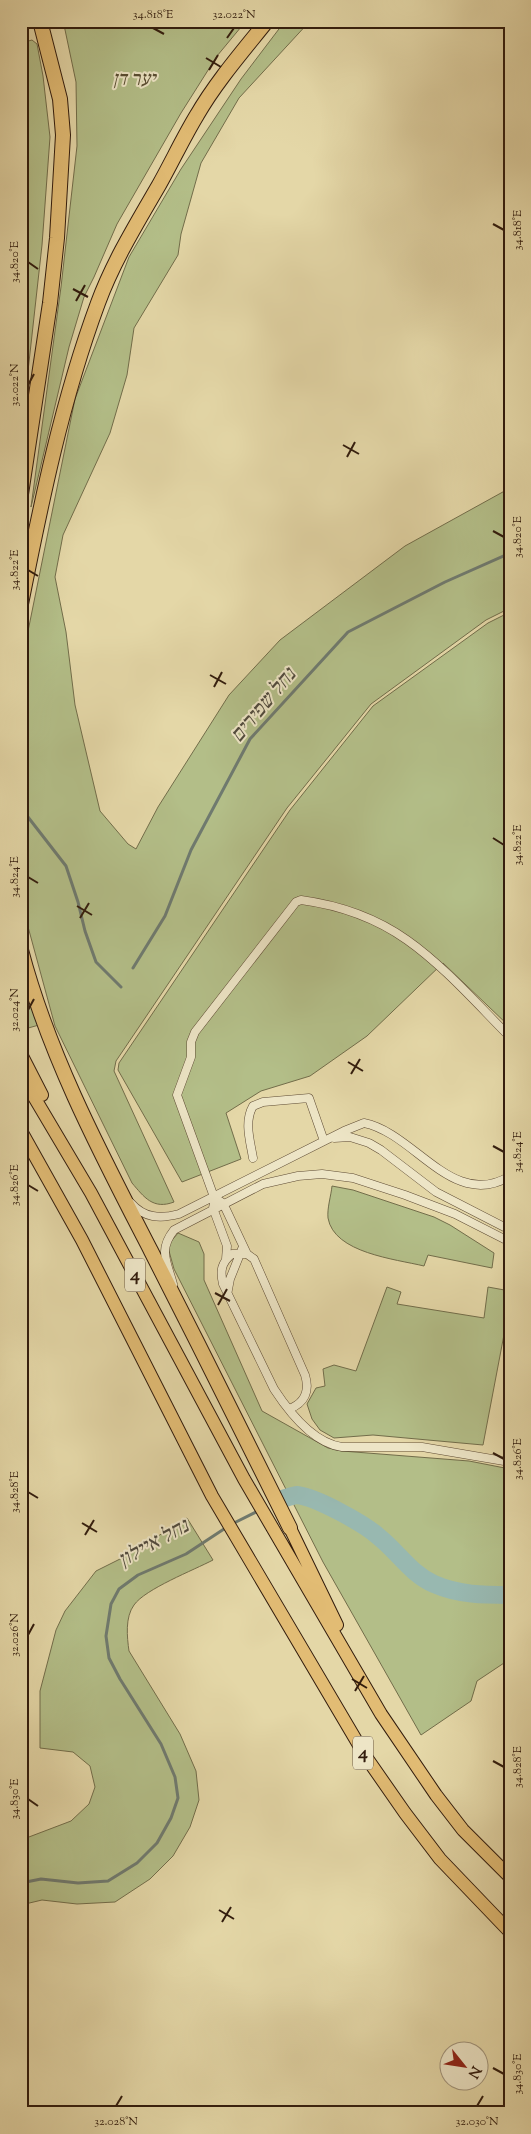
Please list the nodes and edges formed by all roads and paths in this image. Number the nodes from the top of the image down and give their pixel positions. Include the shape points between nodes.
1 (26, 21) edge
2 (40, 21) edge
3 (267, 21) edge
4 (21, 24) edge
5 (21, 494) edge
6 (21, 604) edge
7 (21, 950) edge
8 (510, 1037) edge
9 (21, 1054) edge
10 (21, 1075) edge
11 (21, 1130) edge
12 (325, 1140) junction
13 (253, 1158) dead end
14 (510, 1176) edge
15 (118, 1187) junction
16 (92, 1193) junction
17 (214, 1196) junction
18 (224, 1203) junction
19 (213, 1208) junction
20 (510, 1230) edge
21 (510, 1242) edge
22 (244, 1253) junction
23 (226, 1259) junction
24 (227, 1295) junction
25 (182, 1312) junction
26 (289, 1409) junction
27 (510, 1462) edge
28 (290, 1528) joint
29 (381, 1714) junction
30 (510, 1877) edge
31 (510, 1932) edge

1 - 4 highway
2 - 5 highway via 60,99 63,136 50,303
3 - 6 highway via 197,115 130,236 98,302 72,380
7 - 15 highway via 56,1054
8 - 17 street via 407,940 336,906 296,902 195,1032 191,1042 191,1057 177,1095
9 - 16 highway
10 - 16 highway, 4
11 - 31 highway, 4 via 82,1240 212,1496 366,1757 440,1859
12 - 13 street via 309,1098 263,1102 254,1106 247,1122
12 - 14 street via 364,1123 383,1130 464,1183 488,1185
12 - 17 street
12 - 20 street via 350,1137 369,1143 430,1188
15 - 17 street via 140,1212 158,1217 179,1214
15 - 25 highway
16 - 29 highway, 4 via 244,1479
17 - 18 street
17 - 19 street
18 - 19 street
18 - 21 street via 263,1184 298,1176 340,1175 428,1203
18 - 22 street via 243,1243
19 - 23 street via 227,1246
19 - 25 street via 174,1230 164,1247
22 - 23 street via 232,1254
22 - 24 street via 230,1278
22 - 26 street via 260,1268 307,1381 306,1396 298,1406
23 - 24 street via 220,1273
24 - 26 street via 274,1389
25 - 28 highway
26 - 27 street via 317,1438 330,1445 422,1447
28 - 29 highway
29 - 30 highway, 4 via 463,1830

